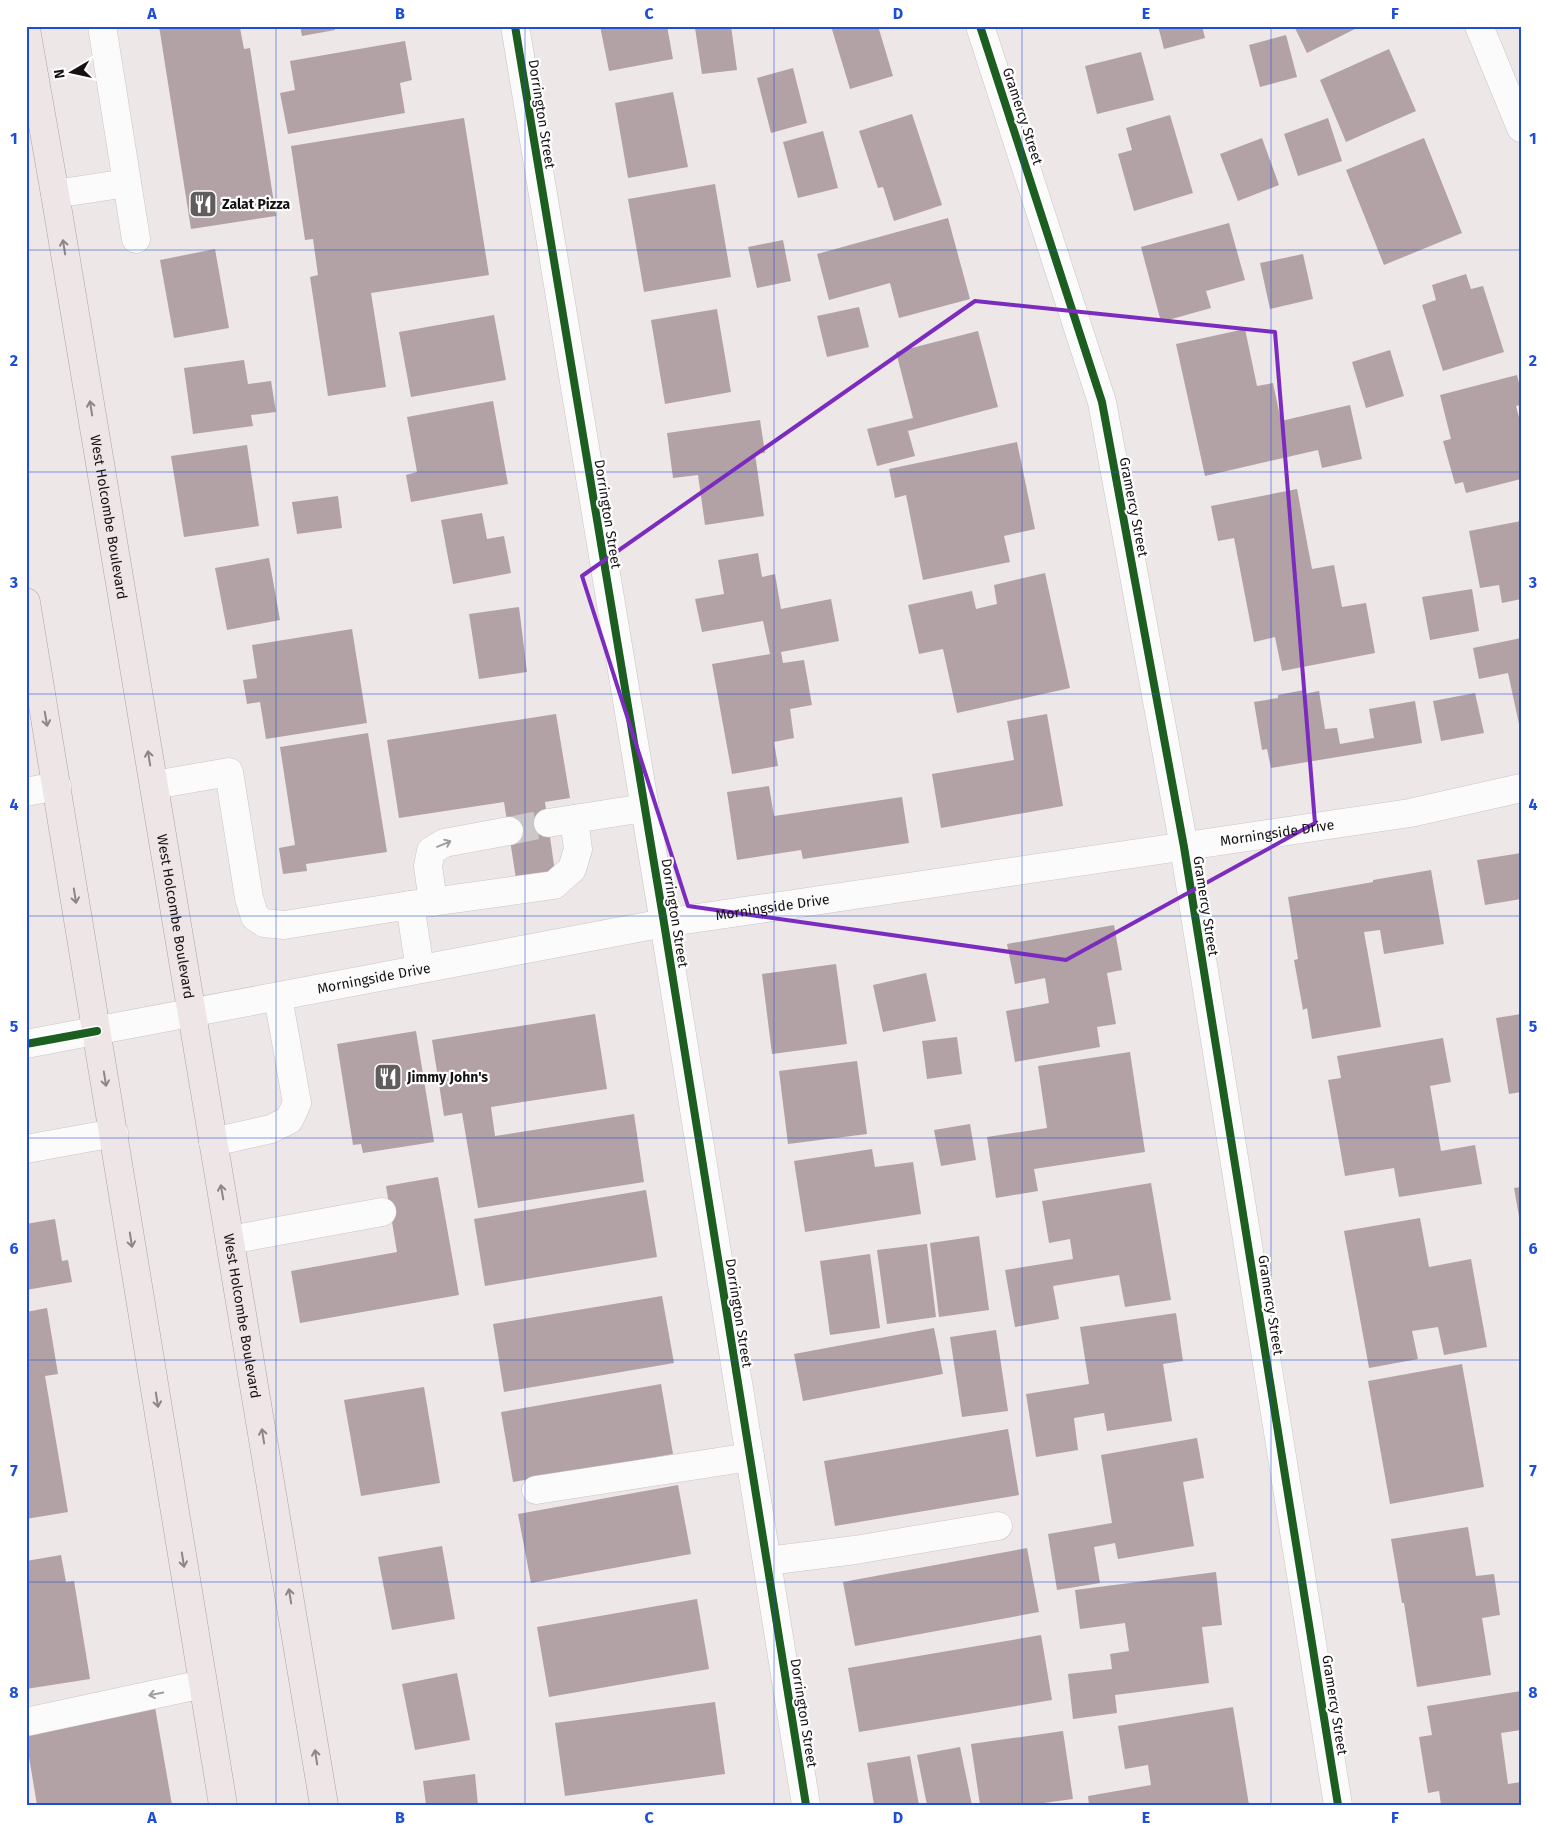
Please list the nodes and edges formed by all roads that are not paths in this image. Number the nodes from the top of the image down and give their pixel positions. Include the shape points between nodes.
1 (102, 26) edge
2 (515, 26) edge
3 (980, 26) edge
4 (1479, 26) edge
5 (26, 29) edge
6 (1521, 128) edge
7 (127, 183) junction
8 (55, 194) junction
9 (136, 239) dead end
10 (26, 602) edge
11 (32, 679) edge
12 (154, 785) junction
13 (57, 786) junction
14 (1521, 788) edge
15 (26, 792) edge
16 (644, 808) junction
17 (509, 831) tunnel mouth
18 (1184, 847) junction
19 (421, 903) junction
20 (664, 923) junction
21 (420, 970) junction
22 (278, 997) junction
23 (192, 1013) junction
24 (97, 1031) junction
25 (26, 1044) edge
26 (114, 1133) junction
27 (213, 1142) junction
28 (26, 1149) edge
29 (382, 1212) dead end
30 (230, 1240) junction
31 (750, 1457) junction
32 (536, 1490) dead end
33 (998, 1526) dead end
34 (767, 1561) junction
35 (203, 1684) junction
36 (26, 1722) edge
37 (223, 1805) edge
38 (324, 1805) edge
39 (806, 1805) edge
40 (1338, 1805) edge

1 - 7 street
2 - 16 street, Dorrington Street
3 - 18 street, Gramercy Street via 1102,402
4 - 6 street
5 - 8 main road, West Holcombe Boulevard
7 - 8 street
7 - 9 street
12 -> 8 main road, West Holcombe Boulevard
10 - 11 main road
11 -> 13 main road
12 - 19 street via 229,772 249,898 255,918 264,923 284,925
12 - 23 main road, West Holcombe Boulevard
13 - 15 street
13 -> 24 main road
14 - 18 street, Morningside Drive via 1410,813
16 - 19 street via 560,821 578,849 572,869 554,885
16 - 20 street, Dorrington Street
19 -> 17 street via 431,851 444,842
18 - 20 street, Morningside Drive
18 - 40 street, Gramercy Street
19 - 21 street
20 - 21 street, Morningside Drive
20 - 31 street, Dorrington Street
21 - 22 street, Morningside Drive
22 - 23 street, Morningside Drive
22 - 27 street via 297,1103 288,1120 271,1129
23 - 24 street, Morningside Drive
23 - 27 main road, West Holcombe Boulevard
24 - 25 street, Morningside Drive
24 -> 26 main road
26 - 28 street
26 -> 35 main road
30 -> 27 main road, West Holcombe Boulevard
29 - 30 street
38 -> 30 main road, West Holcombe Boulevard
31 - 32 street
31 - 34 street, Dorrington Street
33 - 34 street
34 - 39 street, Dorrington Street
35 -> 36 street
35 - 37 main road

